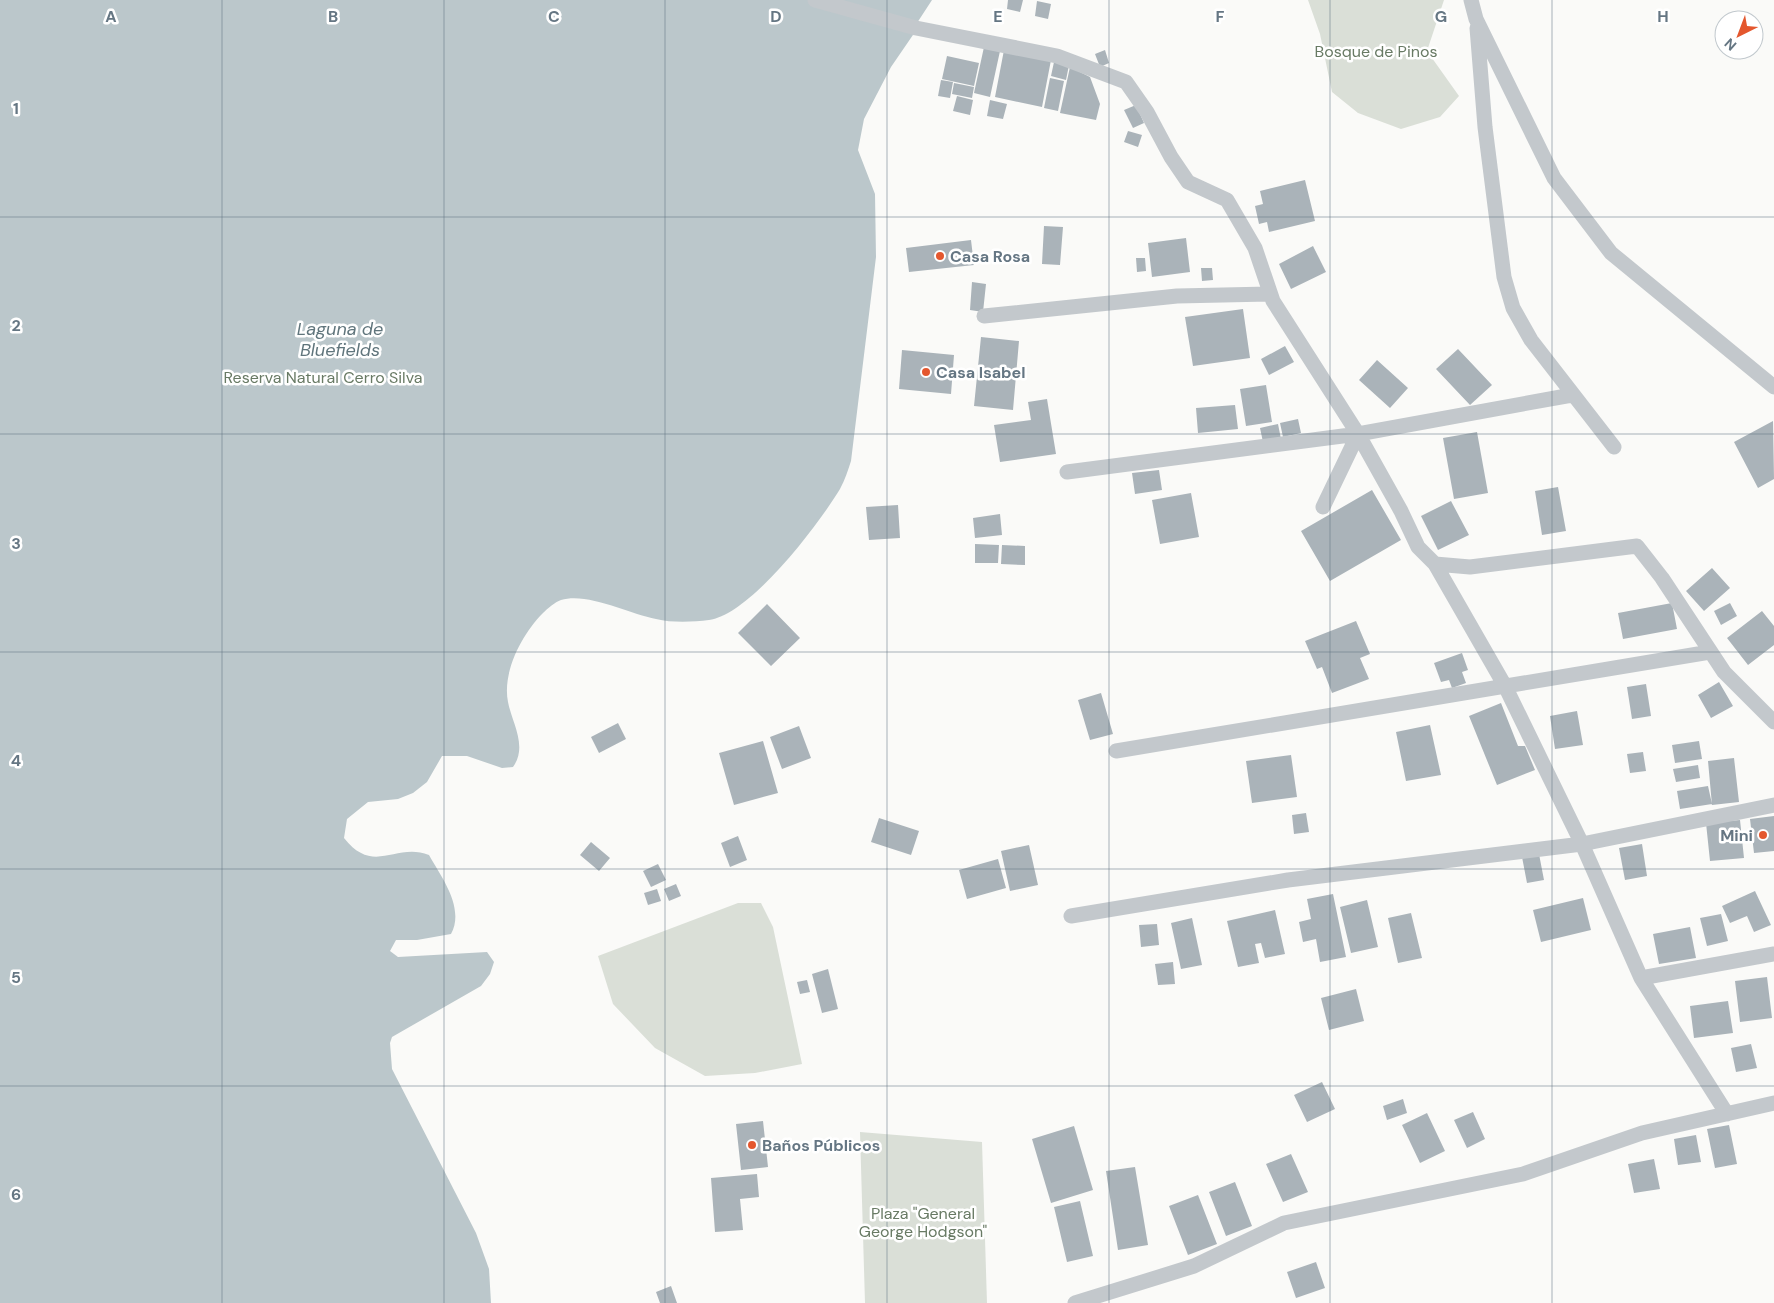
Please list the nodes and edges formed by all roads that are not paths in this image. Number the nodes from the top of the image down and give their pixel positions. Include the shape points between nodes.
1 (815, 0) edge
2 (1471, 0) edge
3 (1476, 19) junction
4 (1270, 294) junction
5 (984, 316) dead end
6 (1774, 387) edge
7 (1572, 395) junction
8 (1358, 434) junction
9 (1614, 447) dead end
10 (1067, 472) dead end
11 (1323, 507) dead end
12 (1435, 564) junction
13 (1710, 652) junction
14 (1504, 686) junction
15 (1774, 722) edge
16 (1116, 751) dead end
17 (1774, 805) edge
18 (1582, 844) junction
19 (1071, 916) dead end
20 (1774, 954) edge
21 (1641, 978) junction
22 (1774, 1103) edge
23 (1727, 1114) junction
24 (1075, 1303) edge

1 - 4 street via 916,28 1057,56 1126,82 1188,182 1227,200 1255,248
2 - 3 street
3 - 6 street via 1554,178 1611,253
3 - 7 street via 1482,100 1504,277 1513,308 1530,340
4 - 5 street via 1176,296
4 - 8 street
7 - 8 street
7 - 9 street
8 - 10 street
8 - 11 street
8 - 12 street via 1418,547
12 - 13 street via 1470,568 1637,546
12 - 14 street
13 - 14 street
13 - 15 street via 1724,672
14 - 16 street
14 - 18 street
17 - 18 street
18 - 19 street via 1288,880
18 - 21 street
20 - 21 street
21 - 23 street
22 - 23 street
23 - 24 street via 1642,1133 1523,1174 1284,1223 1194,1266

